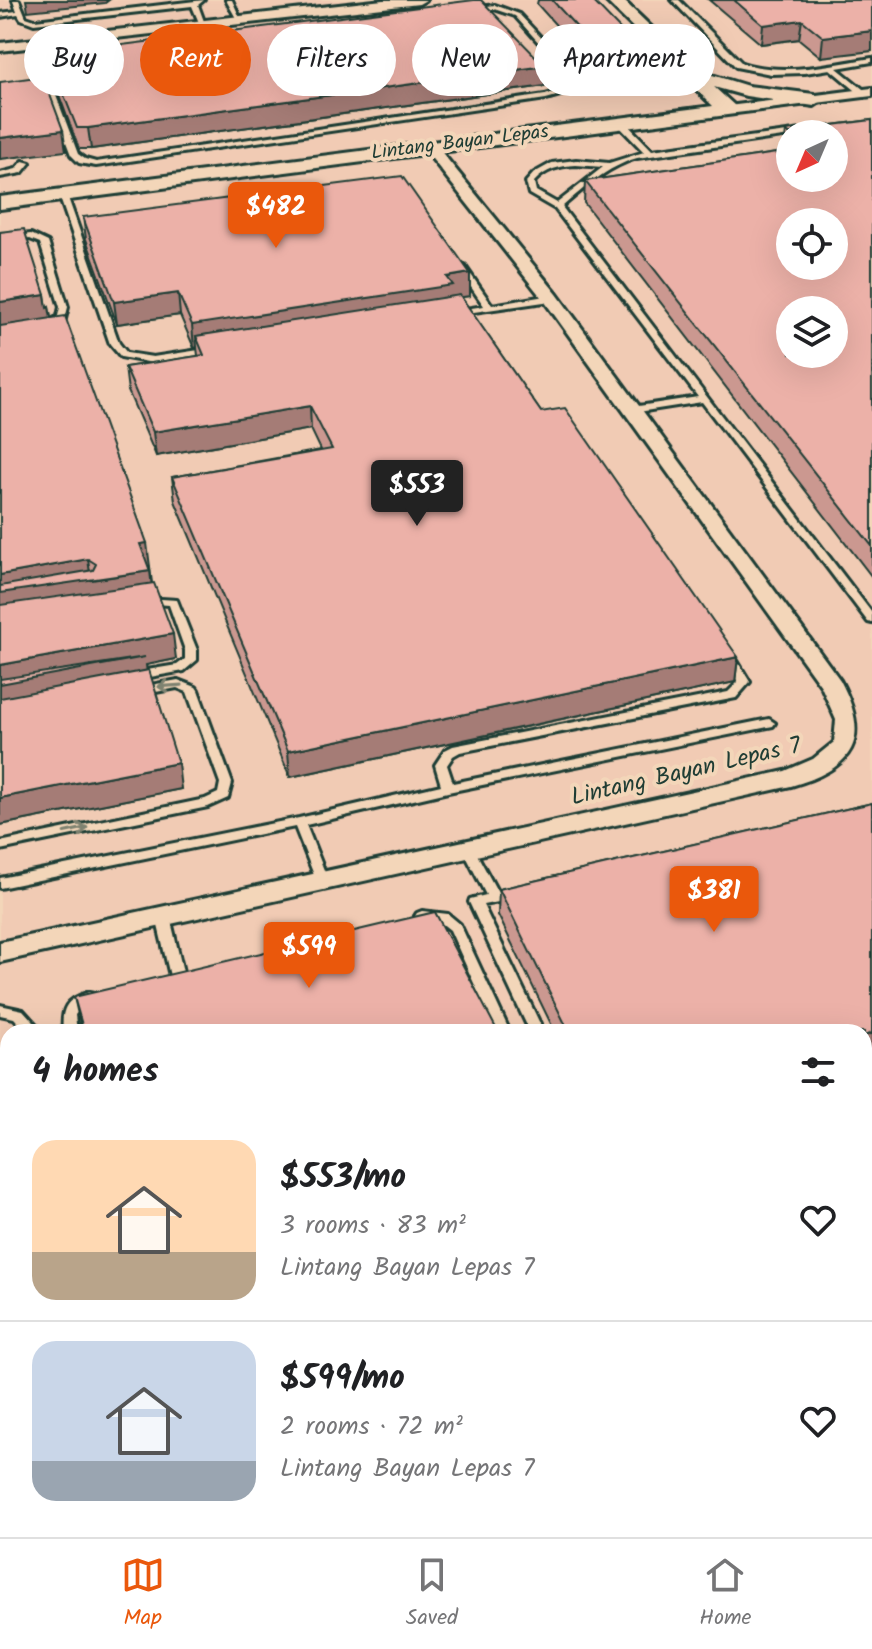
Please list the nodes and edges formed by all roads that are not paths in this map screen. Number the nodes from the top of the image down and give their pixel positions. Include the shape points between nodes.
1 (16, 0) edge
2 (231, 0) edge
3 (419, 0) edge
4 (613, 0) edge
5 (675, 0) edge
6 (197, 2) edge
7 (21, 12) junction
8 (0, 15) edge
9 (255, 18) junction
10 (239, 19) junction
11 (202, 24) joint
12 (639, 24) edge
13 (140, 31) edge
14 (267, 35) junction
15 (0, 47) edge
16 (872, 60) edge
17 (830, 66) junction
18 (715, 81) edge
19 (868, 93) edge
20 (714, 96) edge
21 (814, 100) junction
22 (728, 110) junction
23 (621, 123) junction
24 (776, 136) edge
25 (430, 147) junction
26 (650, 153) junction
27 (26, 163) dead end
28 (607, 165) junction
29 (0, 175) edge
30 (63, 195) junction
31 (0, 203) edge
32 (558, 207) junction
33 (0, 240) edge
34 (455, 259) edge
35 (551, 298) junction
36 (490, 308) junction
37 (444, 315) edge
38 (38, 325) edge
39 (229, 348) edge
40 (704, 399) junction
41 (632, 410) junction
42 (130, 604) edge
43 (872, 620) edge
44 (724, 650) edge
45 (120, 678) edge
46 (123, 694) edge
47 (769, 723) dead end
48 (448, 788) junction
49 (299, 822) junction
50 (0, 846) edge
51 (468, 848) junction
52 (322, 880) junction
53 (0, 883) edge
54 (525, 892) edge
55 (494, 898) junction
56 (163, 917) junction
57 (408, 919) edge
58 (0, 952) edge
59 (193, 972) edge
60 (104, 993) edge
61 (0, 1010) edge
62 (28, 1024) edge
63 (69, 1024) edge
64 (499, 1024) edge
65 (533, 1024) edge

1 - 7 lane
2 - 10 lane
3 - 9 street
4 - 12 street
5 - 17 lane via 739,65 762,71
6 - 7 lane via 39,22 26,20
6 - 11 lane
7 - 8 lane
9 - 10 street
9 - 14 lane
10 - 11 street
13 - 15 street
14 - 14 lane via 42,68 75,155 96,164 546,97 578,87 517,15 495,7
16 - 17 lane
17 - 19 lane
18 - 21 street via 746,91
19 - 21 street, Lintang Bayan Lepas
20 - 22 street
21 - 22 street, Lintang Bayan Lepas
22 - 23 street, Lintang Bayan Lepas
23 - 25 street, Lintang Bayan Lepas
23 - 26 lane
24 - 26 lane
25 - 30 street, Lintang Bayan Lepas
25 - 35 street, Lintang Bayan Lepas 7
26 - 28 lane
27 - 29 lane via 19,171
28 - 32 lane
28 - 32 lane via 567,163 536,174 530,182 532,192
30 - 31 street, Lintang Bayan Lepas
30 - 39 lane via 115,344 124,355 153,360
32 - 40 lane
33 - 38 lane via 31,236 44,242 64,307 62,317
34 - 36 lane
35 - 36 lane
35 - 41 street, Lintang Bayan Lepas 7
36 - 37 lane
40 - 41 lane
40 - 43 lane
41 - 51 street, Lintang Bayan Lepas 7 via 832,685 848,722 843,747 828,764 791,778
42 - 45 lane via 173,602 191,660 180,668
44 - 48 lane via 744,682 732,695 457,749 441,765
50 -> 46 lane via 208,803 224,795 226,783 192,690 178,684
47 - 48 lane
48 - 49 lane
49 - 52 lane
49 - 53 lane
51 - 52 street, Lintang Bayan Lepas 7
51 - 55 lane
52 - 56 street, Lintang Bayan Lepas 7
54 - 55 lane
55 - 65 lane via 475,902
56 - 58 street, Lintang Bayan Lepas 7
56 - 59 lane via 170,978
57 - 64 lane via 433,915 450,921
60 - 63 lane via 72,1006
61 - 62 lane via 18,1014

